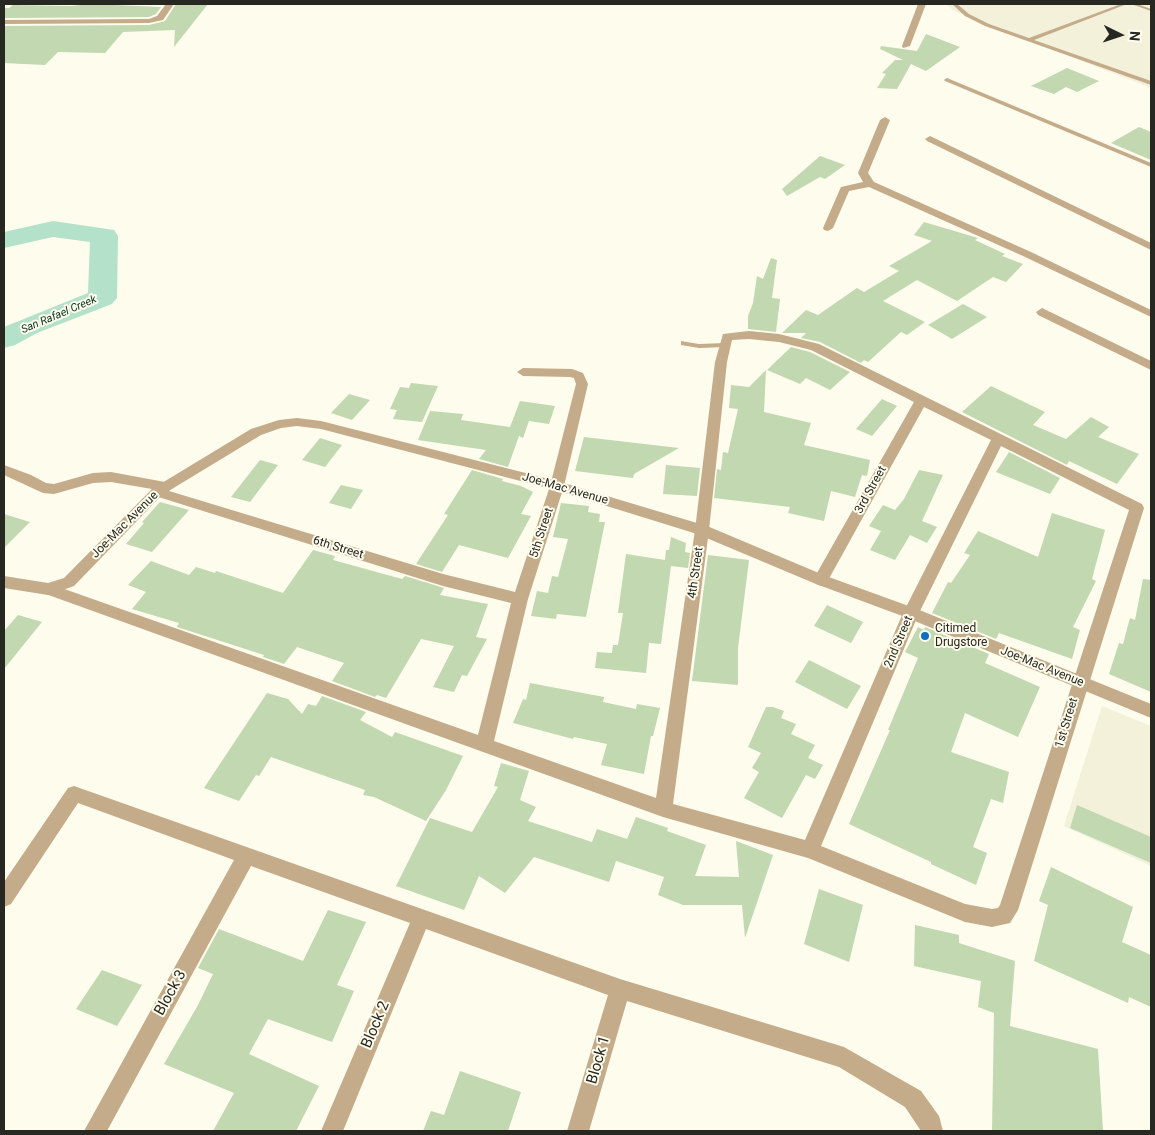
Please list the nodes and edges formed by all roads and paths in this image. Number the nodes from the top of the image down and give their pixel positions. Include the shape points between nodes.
1 (170, 4) edge
2 (922, 4) edge
3 (954, 4) edge
4 (1125, 4) edge
5 (1133, 4) edge
6 (1151, 10) edge
7 (4, 22) edge
8 (1029, 40) junction
9 (906, 46) dead end
10 (947, 80) dead end
11 (1151, 83) edge
12 (885, 120) dead end
13 (930, 139) dead end
14 (1151, 165) edge
15 (870, 184) junction
16 (828, 228) dead end
17 (1151, 247) edge
18 (1042, 312) dead end
19 (1151, 314) edge
20 (726, 341) junction
21 (684, 343) dead end
22 (1151, 366) edge
23 (523, 372) dead end
24 (921, 400) junction
25 (998, 439) junction
26 (4, 470) edge
27 (557, 486) junction
28 (161, 489) junction
29 (702, 530) junction
30 (821, 580) junction
31 (4, 582) edge
32 (48, 590) junction
33 (520, 599) junction
34 (911, 614) junction
35 (1080, 682) junction
36 (1151, 711) edge
37 (484, 745) junction
38 (663, 810) junction
39 (810, 850) junction
40 (247, 855) junction
41 (4, 898) edge
42 (421, 919) junction
43 (620, 989) junction
44 (95, 1131) edge
45 (332, 1131) edge
46 (578, 1131) edge
47 (932, 1131) edge

1 - 7 street via 160,18 149,21
2 - 9 street
3 - 8 lane via 987,25
4 - 8 lane
5 - 6 lane
8 - 11 lane
10 - 14 lane
12 - 15 street via 863,173
13 - 17 street
15 - 16 street via 845,189
15 - 19 street via 1019,250
18 - 22 street
20 - 21 lane via 699,346
20 - 24 street via 749,336 779,338 815,347
20 - 29 street, 4th Street
23 - 27 street, 5th Street via 572,372 579,376 582,384
24 - 25 street
24 - 30 street, 3rd Street
25 - 34 street, 2nd Street
25 - 35 street, 1st Street via 1138,508
26 - 28 street, 6th Street via 43,488 112,477
27 - 28 street, Joe-Mac Avenue via 297,422 256,432
27 - 29 street, Joe-Mac Avenue
27 - 33 street, 5th Street
28 - 32 street, Joe-Mac Avenue via 69,582
28 - 33 street, 6th Street via 425,574
29 - 30 street, Joe-Mac Avenue
29 - 38 street, 4th Street
30 - 34 street, Joe-Mac Avenue
31 - 32 street
32 - 37 street
33 - 37 street, 5th Street
34 - 35 street, Joe-Mac Avenue
34 - 39 street, 2nd Street
35 - 36 street, Joe-Mac Avenue
35 - 39 street, 1st Street via 1008,910 1003,916 992,918 965,914
37 - 38 street
38 - 39 street
40 - 41 street via 74,794
40 - 42 street
40 - 44 street, Block 3
42 - 43 street
42 - 45 street, Block 2
43 - 46 street, Block 1
43 - 47 street via 844,1058 913,1099 931,1124

